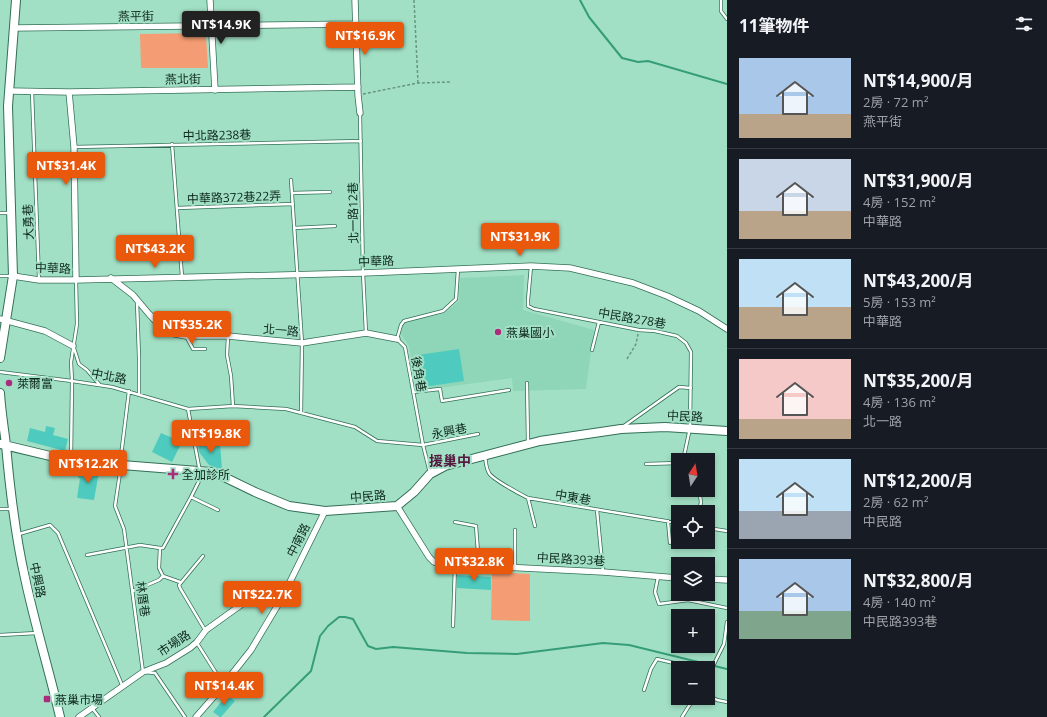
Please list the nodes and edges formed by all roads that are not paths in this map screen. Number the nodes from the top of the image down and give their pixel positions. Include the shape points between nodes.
1 (16, 0) edge
2 (210, 0) edge
3 (355, 0) edge
4 (720, 0) edge
5 (727, 20) edge
6 (355, 24) junction
7 (211, 26) junction
8 (14, 28) junction
9 (358, 87) junction
10 (215, 90) junction
11 (10, 91) junction
12 (32, 92) junction
13 (69, 92) junction
14 (360, 113) joint
15 (361, 141) junction
16 (172, 144) junction
17 (74, 147) junction
18 (291, 180) dead end
19 (330, 192) dead end
20 (292, 193) junction
21 (293, 204) junction
22 (177, 208) junction
23 (0, 213) edge
24 (10, 214) junction
25 (335, 226) dead end
26 (294, 228) junction
27 (531, 266) junction
28 (458, 269) junction
29 (363, 273) junction
30 (296, 274) junction
31 (0, 276) edge
32 (13, 276) junction
33 (111, 278) junction
34 (182, 278) junction
35 (39, 280) junction
36 (76, 280) junction
37 (137, 300) junction
38 (3, 320) edge
39 (599, 322) junction
40 (727, 329) edge
41 (366, 333) junction
42 (186, 336) junction
43 (228, 336) junction
44 (397, 339) junction
45 (302, 343) junction
46 (73, 346) junction
47 (205, 349) dead end
48 (592, 350) dead end
49 (0, 358) edge
50 (0, 372) edge
51 (72, 381) junction
52 (527, 383) dead end
53 (100, 384) junction
54 (691, 388) junction
55 (509, 390) dead end
56 (129, 391) junction
57 (413, 392) junction
58 (0, 393) edge
59 (139, 394) junction
60 (233, 406) junction
61 (188, 409) junction
62 (301, 413) junction
63 (690, 428) junction
64 (621, 429) junction
65 (727, 431) edge
66 (478, 434) dead end
67 (528, 444) junction
68 (3, 445) edge
69 (423, 445) junction
70 (685, 453) edge
71 (484, 457) junction
72 (71, 462) junction
73 (671, 463) edge
74 (646, 464) dead end
75 (121, 466) junction
76 (201, 472) junction
77 (430, 474) junction
78 (191, 497) junction
79 (528, 498) junction
80 (396, 506) junction
81 (0, 509) edge
82 (13, 509) junction
83 (218, 510) dead end
84 (597, 510) junction
85 (325, 511) junction
86 (668, 521) junction
87 (455, 522) dead end
88 (671, 522) edge
89 (535, 526) dead end
90 (715, 529) edge
91 (515, 530) dead end
92 (727, 531) edge
93 (16, 534) junction
94 (670, 543) dead end
95 (127, 547) junction
96 (160, 548) junction
97 (87, 555) dead end
98 (203, 556) dead end
99 (455, 565) junction
100 (479, 566) junction
101 (515, 567) junction
102 (603, 572) junction
103 (163, 576) junction
104 (658, 577) junction
105 (671, 578) edge
106 (715, 579) edge
107 (727, 580) edge
108 (180, 582) junction
109 (132, 591) junction
110 (282, 598) junction
111 (727, 608) edge
112 (727, 622) edge
113 (453, 626) dead end
114 (206, 630) junction
115 (38, 633) junction
116 (0, 635) edge
117 (197, 642) junction
118 (671, 662) edge
119 (715, 662) edge
120 (143, 672) junction
121 (224, 685) junction
122 (122, 686) junction
123 (644, 690) dead end
124 (715, 699) edge
125 (727, 702) edge
126 (690, 705) edge
127 (92, 707) junction
128 (60, 717) edge
129 (78, 717) edge
130 (99, 717) edge
131 (185, 717) edge
132 (196, 717) edge
133 (682, 717) edge

1 - 8 street
2 - 7 street
3 - 6 street
4 - 5 lane via 721,11
6 - 7 street, 燕平街
6 - 9 street
7 - 8 street, 燕平街
7 - 10 street
8 - 11 street
9 - 10 street, 燕北街
9 - 14 street
10 - 13 street, 燕北街
11 - 12 street, 燕北街
11 - 24 street
12 - 13 street, 燕北街
12 - 35 lane, 大勇巷
13 - 17 street, 中北路
14 - 15 lane, 北一路12巷
15 - 16 lane, 中北路238巷
15 - 29 lane, 北一路12巷
16 - 17 lane, 中北路238巷
16 - 22 lane
17 - 36 street, 中北路
18 - 20 lane
19 - 20 lane
20 - 21 lane
21 - 22 lane, 中華路372巷22弄
21 - 26 lane
22 - 34 lane
23 - 24 lane
24 - 32 street
25 - 26 lane
26 - 30 lane
27 - 28 street, 中華路
27 - 39 lane, 中民路278巷 via 528,306
27 - 40 street, 中華路 via 570,268 633,283 699,311
28 - 29 street, 中華路
28 - 44 lane via 456,299 443,311 404,321
29 - 30 street, 中華路
29 - 41 lane, 北一路12巷
30 - 34 street, 中華路
30 - 45 lane
31 - 32 lane
32 - 35 street, 中華路
32 - 38 street
33 - 34 street, 中華路
33 - 36 street, 中華路
33 - 37 street, 北一路
35 - 36 street, 中華路
36 - 46 lane, 中北路 via 77,324
37 - 42 street, 北一路 via 164,330
37 - 59 lane
38 - 46 street via 45,331
38 - 49 street
39 - 48 lane
39 - 54 lane, 中民路278巷 via 639,330 655,330 677,336 686,343 691,352
41 - 44 street, 北一路
41 - 45 street, 北一路
42 - 43 street, 北一路
42 - 47 lane via 193,349
43 - 45 street, 北一路
43 - 60 lane via 227,355
44 - 57 lane, 後角巷 via 405,347
45 - 62 lane
46 - 51 lane, 中北路
46 - 53 lane via 79,364
50 - 51 lane
51 - 53 lane, 中北路
51 - 72 lane
52 - 67 lane
53 - 56 lane, 中北路
54 - 63 lane, 中民路278巷
54 - 64 lane via 679,388
55 - 57 lane via 442,400 440,389
56 - 59 lane, 中北路
56 - 75 lane, 林厝巷
57 - 69 lane, 後角巷
58 - 68 street, 中興路
59 - 61 lane, 中北路
60 - 61 lane, 中北路
60 - 62 lane, 中北路 via 286,409
61 - 76 lane
62 - 69 lane, 中北路 via 356,427 378,441
63 - 64 street, 中民路
63 - 65 street, 中民路
63 - 70 lane, 中民路278巷
64 - 67 street, 中民路
66 - 69 lane, 永興巷
67 - 71 street, 中民路
68 - 72 street, 中民路
68 - 82 street, 中興路
69 - 77 lane, 後角巷
71 - 77 street, 中民路 via 445,466
71 - 79 lane, 中東巷 via 488,472 493,478
72 - 75 street, 中民路
73 - 74 lane
75 - 76 street, 中民路
75 - 95 lane, 林厝巷 via 115,506 124,529
76 - 78 lane
76 - 85 street, 中民路 via 222,476 289,506
77 - 80 street, 中民路 via 414,492
78 - 83 lane
78 - 96 lane via 163,548
79 - 84 lane, 中東巷
79 - 89 lane
80 - 85 street, 中民路
80 - 99 street, 中民路393巷 via 434,562
81 - 82 lane
82 - 93 street, 中興路
84 - 86 lane, 中東巷
84 - 102 lane
85 - 110 street, 中南路
86 - 88 lane, 中東巷
86 - 94 lane
87 - 100 lane via 476,526
90 - 92 lane
91 - 101 lane
93 - 115 street, 中興路
93 - 122 lane via 50,525 58,533
95 - 96 lane via 140,545
95 - 97 lane
95 - 109 lane, 林厝巷
96 - 103 lane via 160,568
98 - 108 lane
99 - 100 street, 中民路393巷
99 - 113 lane
100 - 101 street, 中民路393巷
101 - 102 street, 中民路393巷
102 - 104 street, 中民路393巷
103 - 108 lane
103 - 109 lane
104 - 105 street, 中民路393巷
104 - 111 lane via 655,592 659,604 688,600
106 - 107 street
108 - 114 lane via 180,588
109 - 120 lane, 林厝巷
110 - 114 street, 市場路 via 268,594 252,597
110 - 121 street, 中南路 via 251,650
112 - 119 lane via 724,644
114 - 117 street, 市場路
115 - 116 lane
115 - 128 street, 中興路
117 - 120 street, 市場路 via 166,663
117 - 121 lane
118 - 123 lane via 657,659
120 - 122 street, 市場路
120 - 131 lane via 155,673
121 - 132 street, 中南路
122 - 127 street, 市場路
124 - 125 lane
126 - 133 lane
127 - 129 street, 市場路
127 - 130 lane

